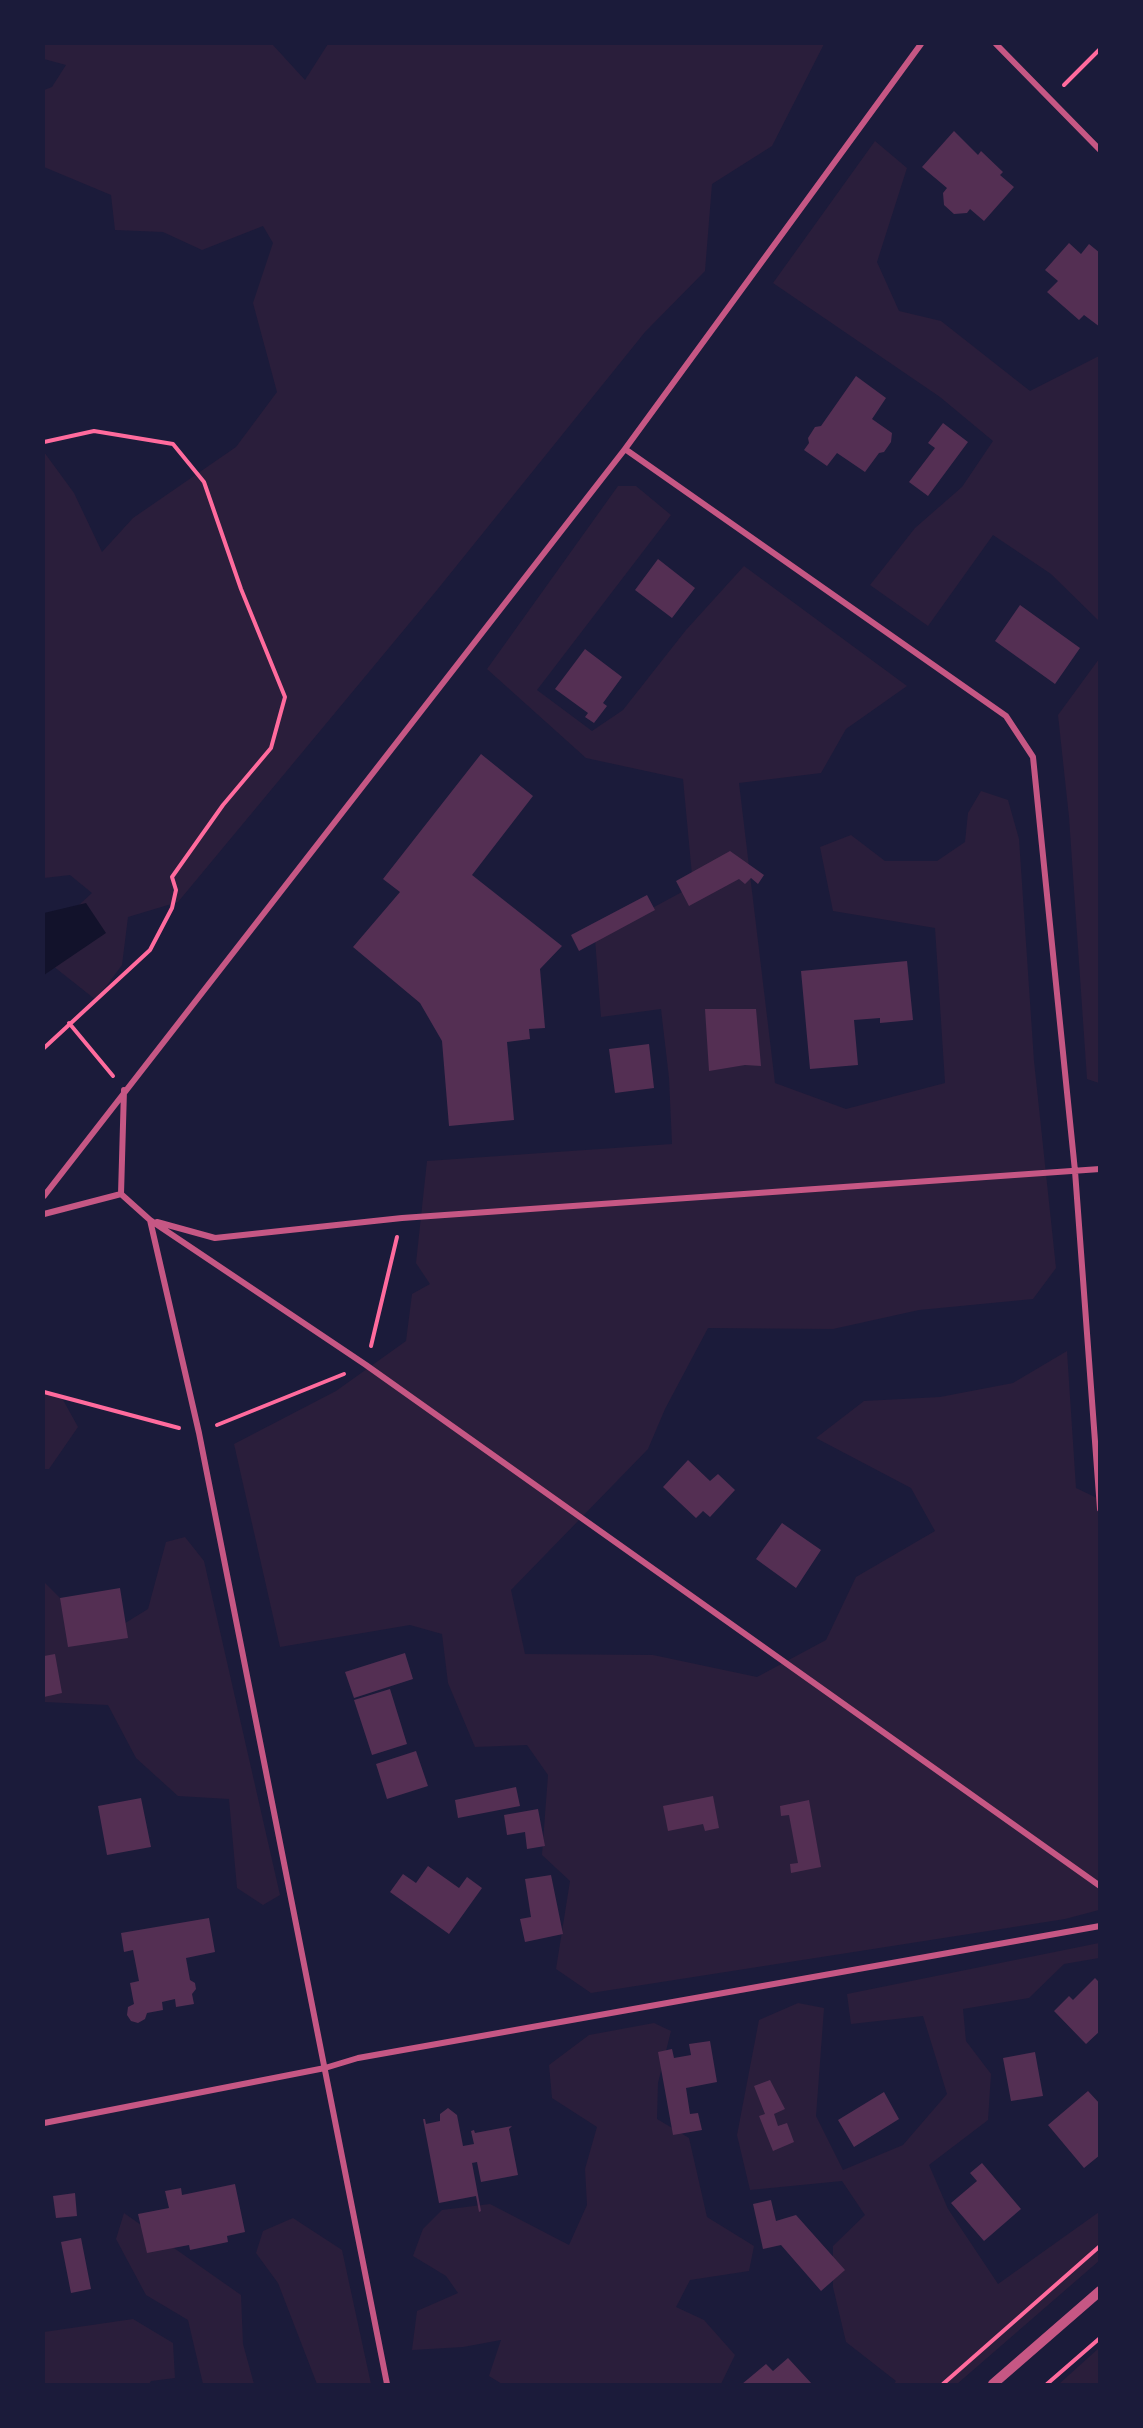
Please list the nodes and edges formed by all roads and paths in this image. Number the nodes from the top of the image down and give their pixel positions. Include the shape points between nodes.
1 (921, 44) edge
2 (996, 44) edge
3 (1100, 49) edge
4 (1050, 99) junction
5 (1100, 150) edge
6 (44, 442) edge
7 (625, 449) junction
8 (69, 1023) junction
9 (44, 1048) edge
10 (124, 1090) junction
11 (1100, 1168) edge
12 (1075, 1171) junction
13 (121, 1194) junction
14 (44, 1196) edge
15 (44, 1214) edge
16 (402, 1218) junction
17 (150, 1220) junction
18 (366, 1365) junction
19 (44, 1392) edge
20 (199, 1433) junction
21 (1100, 1509) edge
22 (1100, 1886) edge
23 (1100, 1926) edge
24 (325, 2068) junction
25 (44, 2123) edge
26 (1100, 2246) edge
27 (1100, 2291) edge
28 (1100, 2338) edge
29 (387, 2385) edge
30 (944, 2385) edge
31 (993, 2385) edge
32 (1047, 2385) edge

1 - 7 street
2 - 4 street
3 - 4 path
4 - 5 street
6 - 8 path via 94,431 173,444 204,482 241,589 285,697 271,748 223,804 172,877 176,890 172,908 150,950
7 - 10 street
7 - 12 street via 1006,716 1034,757
8 - 9 path
8 - 10 path
10 - 13 street
10 - 14 street
11 - 12 street
12 - 16 street
12 - 21 street
13 - 15 street
13 - 17 street
16 - 17 street via 214,1238
16 - 18 path
17 - 18 street
17 - 20 street
18 - 20 path
18 - 22 street
19 - 20 path
20 - 24 street
23 - 24 street via 357,2058
24 - 25 street
24 - 29 street
26 - 30 path
27 - 31 street
28 - 32 path

